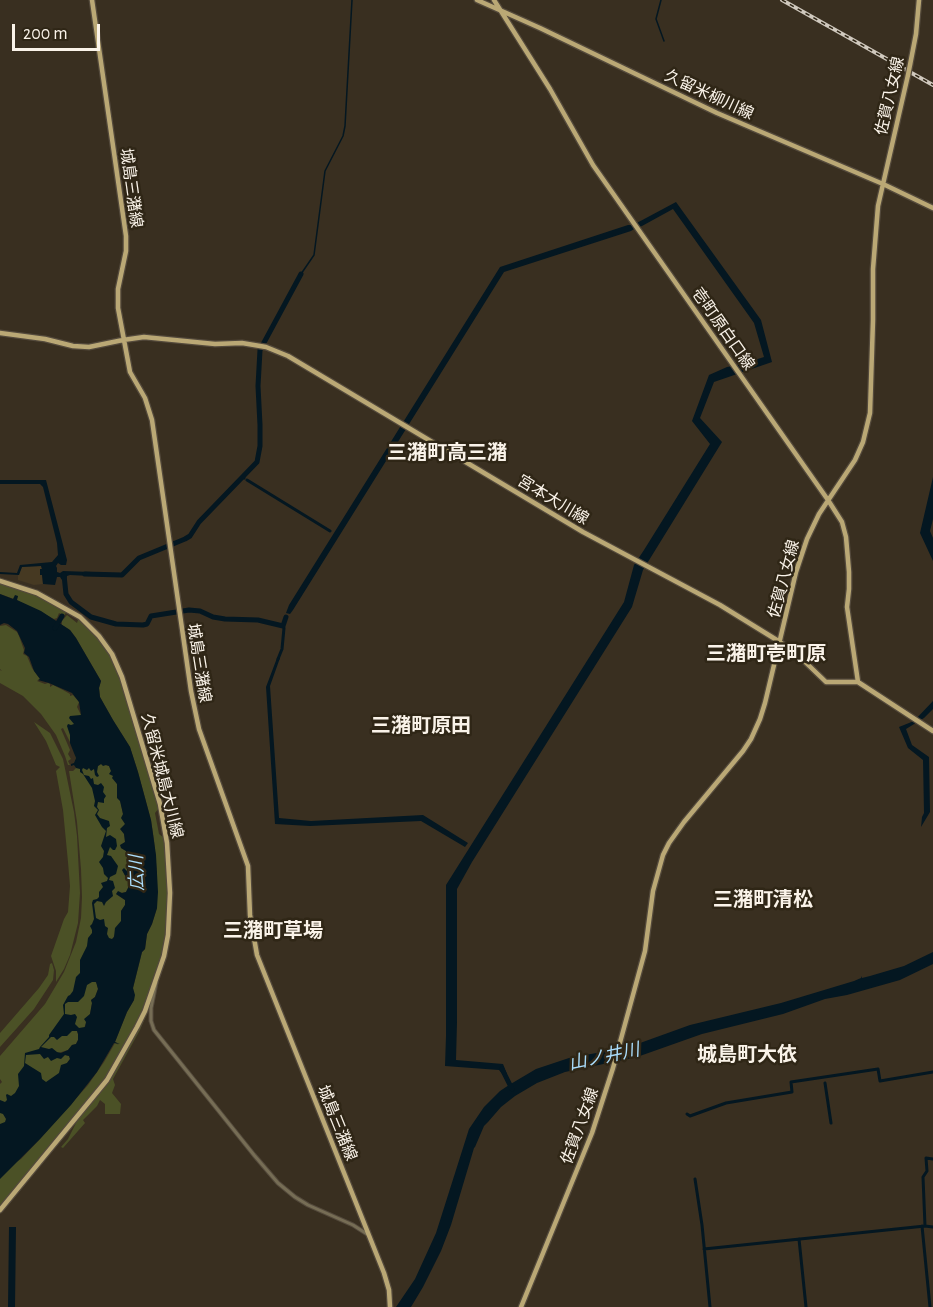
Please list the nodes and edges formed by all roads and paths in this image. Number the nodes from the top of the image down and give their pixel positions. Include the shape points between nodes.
1 (92, 0) edge
2 (477, 0) edge
3 (494, 0) edge
4 (919, 0) edge
5 (486, 2) edge
6 (501, 11) junction
7 (883, 184) junction
8 (933, 208) edge
9 (0, 333) edge
10 (123, 340) junction
11 (828, 500) junction
12 (0, 580) edge
13 (780, 642) junction
14 (858, 682) junction
15 (933, 731) edge
16 (159, 974) junction
17 (0, 1210) edge
18 (368, 1235) junction
19 (390, 1307) edge
20 (521, 1307) edge

1 - 10 main road, 城島三潴線 via 126,236 117,298
2 - 5 main road, 久留米柳川線
3 - 6 main road, 壱町原白口線
4 - 7 main road, 佐賀八女線, bridge via 910,65
5 - 6 main road, 久留米柳川線
6 - 7 main road, 久留米柳川線 via 717,113
6 - 11 main road, 壱町原白口線 via 593,165
7 - 8 main road, 久留米柳川線
7 - 11 main road, 佐賀八女線 via 873,269 870,413 855,460
9 - 10 main road, 宮本大川線 via 89,347
10 - 13 main road, 宮本大川線 via 144,337 242,343 299,361 583,532 700,593
10 - 18 main road, 城島三潴線 via 130,372 151,413 191,694 199,729 248,866 257,955
11 - 13 main road, 佐賀八女線 via 807,539
11 - 14 main road, 壱町原白口線 via 845,530 847,607
12 - 16 main road, 久留米城島大川線 via 37,593 80,617 99,636 118,666 153,778 167,843 168,935
13 - 14 main road, 宮本大川線 via 826,682
13 - 20 main road, 佐賀八女線 via 751,739 684,822 663,855 653,891 645,951 613,1068 592,1133
14 - 15 main road
16 - 17 main road, 久留米城島大川線 via 145,1011 107,1080
16 - 18 street via 151,1008 154,1030 237,1134 288,1192
18 - 19 main road, 城島三潴線 via 384,1273

